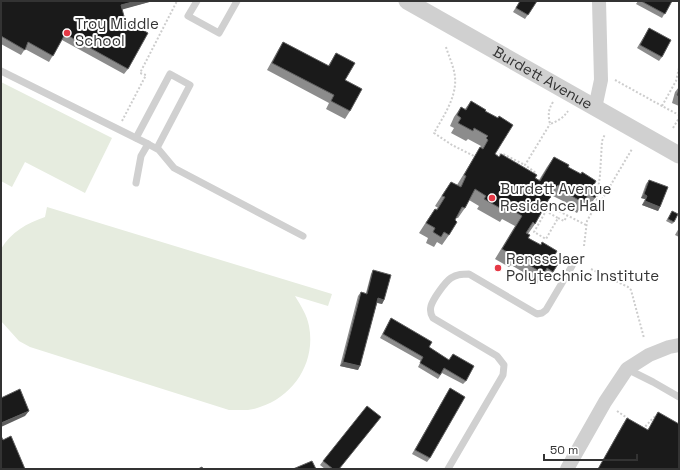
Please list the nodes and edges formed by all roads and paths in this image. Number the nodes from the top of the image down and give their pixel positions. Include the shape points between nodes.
1 (177, 1) edge
2 (197, 1) edge
3 (237, 1) edge
4 (407, 1) edge
5 (599, 1) edge
6 (446, 47) dead end
7 (679, 68) edge
8 (1, 71) edge
9 (615, 80) dead end
10 (553, 102) dead end
11 (662, 106) junction
12 (596, 108) junction
13 (568, 111) dead end
14 (679, 116) edge
15 (550, 124) junction
16 (673, 128) dead end
17 (117, 129) junction
18 (604, 134) dead end
19 (136, 138) junction
20 (148, 144) junction
21 (157, 148) junction
22 (632, 149) dead end
23 (679, 155) edge
24 (477, 157) edge
25 (494, 160) edge
26 (525, 165) junction
27 (136, 183) dead end
28 (534, 184) edge
29 (542, 203) edge
30 (596, 205) junction
31 (542, 209) edge
32 (546, 211) junction
33 (567, 216) junction
34 (558, 218) junction
35 (586, 225) junction
36 (303, 236) dead end
37 (584, 246) dead end
38 (572, 266) dead end
39 (590, 269) dead end
40 (644, 338) dead end
41 (679, 345) edge
42 (627, 369) junction
43 (679, 396) edge
44 (617, 410) dead end
45 (658, 415) edge
46 (632, 421) edge
47 (638, 425) edge
48 (448, 469) edge
49 (567, 469) edge

1 - 17 path via 140,73 146,76
2 - 3 lane via 188,16 219,34
4 - 12 street, Burdett Avenue
5 - 12 street via 601,80
6 - 24 path via 455,77 454,90 434,133
7 - 11 path via 676,81
8 - 17 lane
9 - 11 path
10 - 15 path via 548,114
11 - 14 path
12 - 23 street, Burdett Avenue
13 - 15 path via 560,120
14 - 16 path
15 - 26 path
17 - 19 lane
18 - 30 path
19 - 20 lane
19 - 21 lane via 170,74 190,85
20 - 21 lane
20 - 27 lane via 141,156
21 - 36 lane via 174,168
22 - 30 path via 603,198
25 - 26 path via 497,154 503,154
26 - 28 path via 537,174
29 - 33 path
30 - 35 path
31 - 32 path
32 - 34 path
32 - 34 path via 534,232 546,239
33 - 34 path via 564,221
33 - 35 path
35 - 37 path
38 - 48 lane via 542,313 538,314 469,274 456,276 446,282 431,306 433,318 496,356 504,365 503,375
39 - 40 path via 632,290
41 - 42 street via 669,346
42 - 43 lane
42 - 49 street
44 - 46 path
45 - 47 path via 644,428

